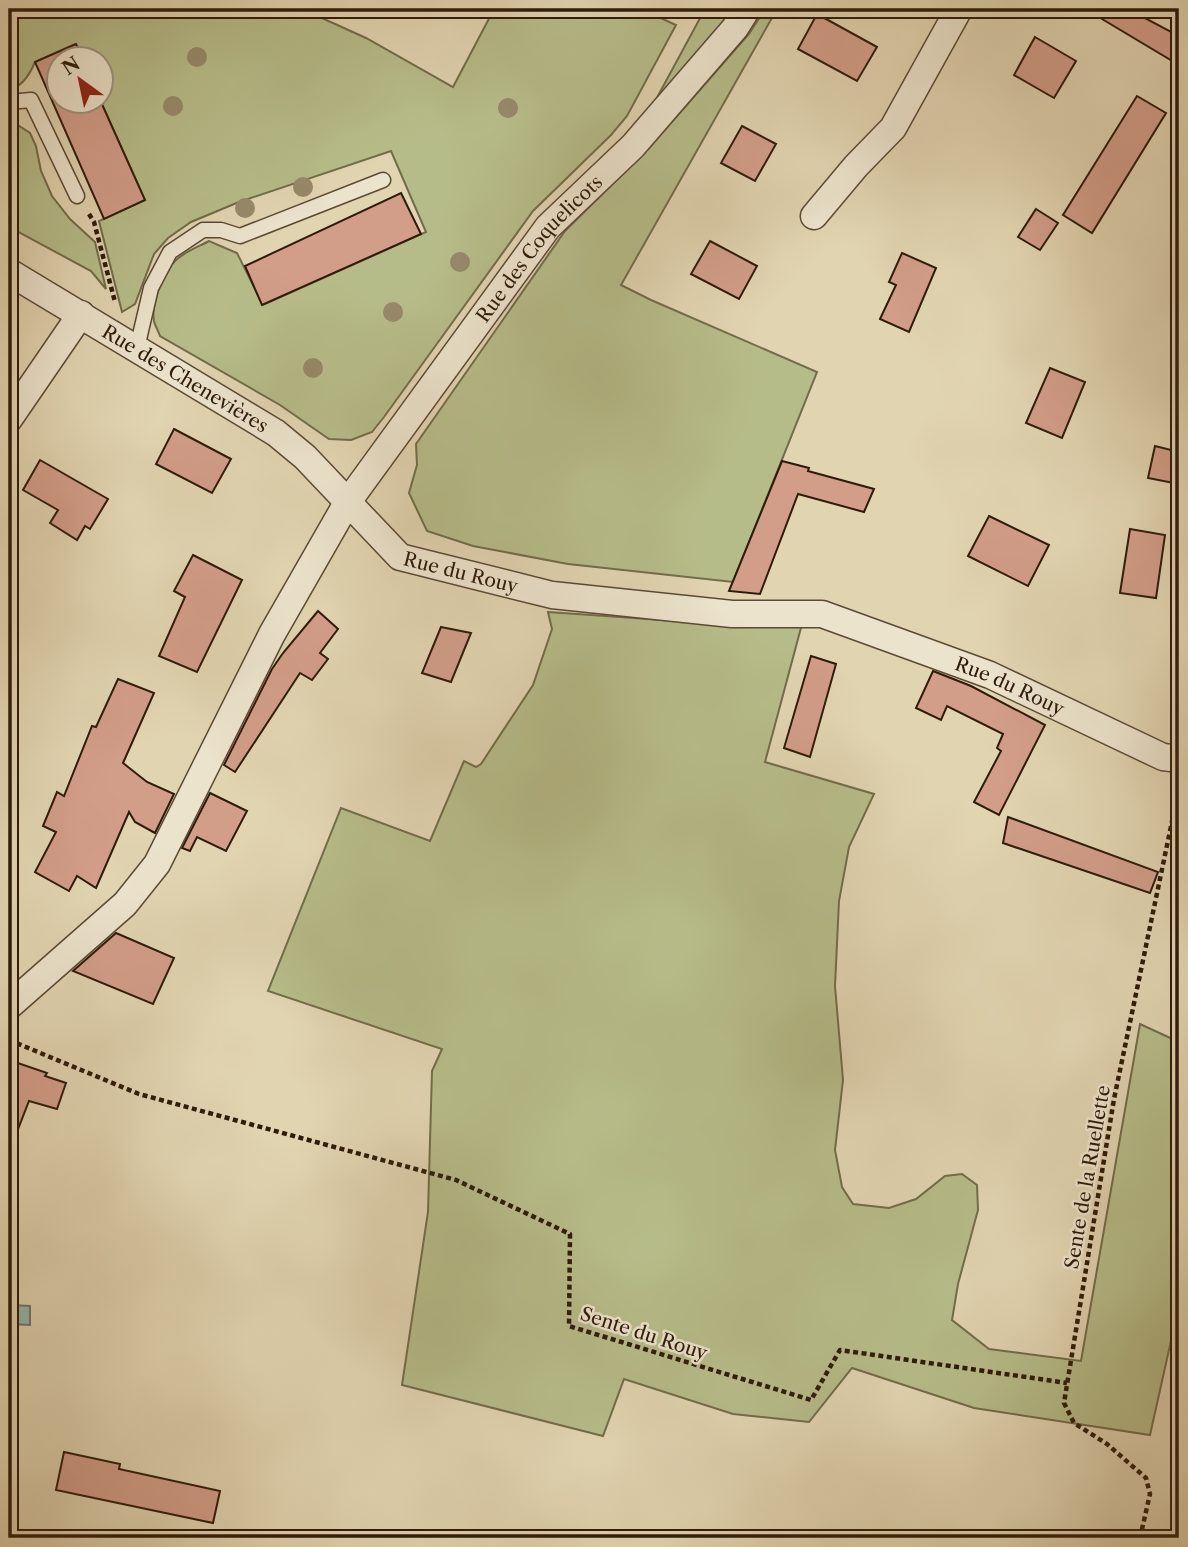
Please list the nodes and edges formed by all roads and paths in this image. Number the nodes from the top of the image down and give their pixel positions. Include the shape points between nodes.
1 (747, 9) edge
2 (959, 9) edge
3 (9, 102) edge
4 (383, 180) dead end
5 (77, 195) dead end
6 (814, 216) dead end
7 (94, 222) dead end
8 (9, 272) edge
9 (113, 290) dead end
10 (80, 314) junction
11 (137, 348) junction
12 (9, 419) edge
13 (347, 503) junction
14 (1179, 759) edge
15 (1179, 784) edge
16 (9, 1006) edge
17 (9, 1040) edge
18 (1067, 1382) junction
19 (1140, 1538) edge

1 - 13 street, Rue des Coquelicots via 633,146 548,227
2 - 6 street via 893,128
3 - 5 lane via 31,100
4 - 11 lane via 240,236 203,230 170,253 151,288
7 - 9 path
8 - 10 street, Rue des Chenevières
10 - 11 street, Rue des Chenevières
10 - 12 street
11 - 13 street, Rue des Chenevières via 276,433
13 - 14 street, Rue du Rouy via 400,557 552,594 732,614 822,614 990,675 1163,757
13 - 16 street via 272,634 157,864 125,904
15 - 18 path, Sente de la Ruellette via 1114,1098
17 - 18 path, Sente du Rouy via 139,1094 456,1180 570,1234 569,1326 811,1400 840,1350
18 - 19 path, Sente de la Ruellette via 1064,1403 1074,1423 1146,1478 1150,1494

